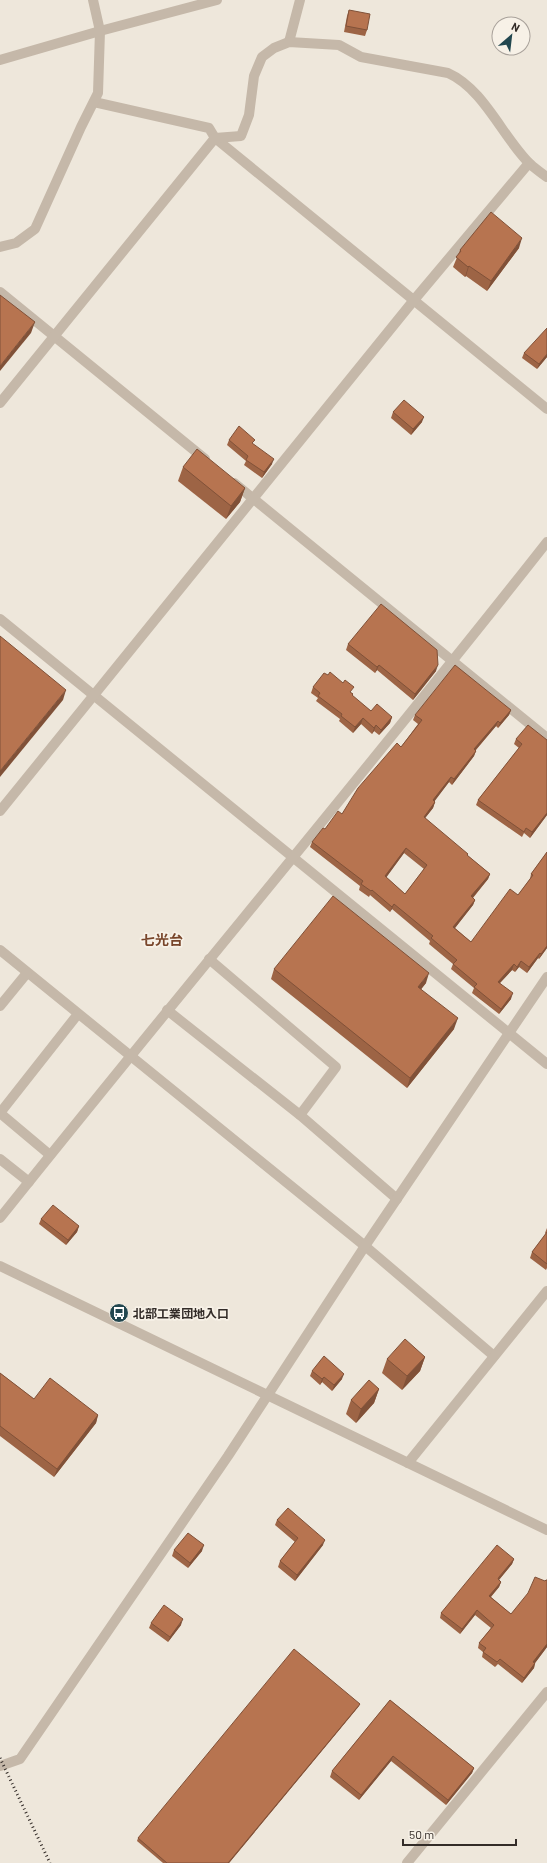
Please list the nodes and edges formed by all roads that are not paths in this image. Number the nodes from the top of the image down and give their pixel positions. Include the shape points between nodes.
1 (93, 0) edge
2 (217, 0) edge
3 (300, 0) edge
4 (100, 31) junction
5 (289, 42) junction
6 (0, 60) edge
7 (94, 102) junction
8 (215, 138) junction
9 (529, 163) junction
10 (547, 177) edge
11 (0, 247) edge
12 (0, 292) edge
13 (414, 300) junction
14 (54, 337) junction
15 (0, 403) edge
16 (547, 409) edge
17 (212, 465) edge
18 (224, 475) edge
19 (254, 499) junction
20 (547, 542) edge
21 (0, 619) edge
22 (453, 660) junction
23 (94, 696) junction
24 (547, 738) edge
25 (0, 811) edge
26 (293, 857) junction
27 (0, 950) edge
28 (209, 959) junction
29 (27, 973) junction
30 (547, 977) edge
31 (0, 1006) edge
32 (167, 1010) junction
33 (78, 1014) junction
34 (509, 1033) junction
35 (130, 1055) junction
36 (547, 1064) edge
37 (300, 1116) junction
38 (50, 1155) junction
39 (0, 1159) edge
40 (29, 1182) junction
41 (397, 1199) junction
42 (0, 1218) edge
43 (365, 1246) junction
44 (0, 1266) edge
45 (547, 1291) edge
46 (494, 1356) junction
47 (268, 1395) junction
48 (408, 1463) junction
49 (547, 1530) edge
50 (547, 1692) edge
51 (0, 1766) edge
52 (407, 1863) edge

1 - 4 street
2 - 4 street
3 - 5 street
4 - 6 street
4 - 7 street via 98,94
5 - 8 street via 274,48 262,57 254,76 249,115 240,136
5 - 9 street via 339,45 361,57 448,73 459,78 485,105
7 - 8 street via 209,128
7 - 11 street via 35,229 16,243
8 - 13 street
8 - 14 street
9 - 10 street
9 - 13 street
12 - 14 street
13 - 16 street
13 - 19 street
14 - 15 street
14 - 17 street
18 - 19 street
19 - 22 street
19 - 23 street
20 - 22 street
21 - 23 street
22 - 24 street
22 - 26 street
23 - 25 street
23 - 26 street
26 - 28 street
26 - 34 street
27 - 29 street
28 - 32 street
28 - 37 street via 336,1066
29 - 31 street
29 - 33 street
30 - 34 street
32 - 35 street
32 - 37 street
33 - 35 street
33 - 38 street via 0,1113
34 - 36 street
34 - 41 street
35 - 38 street
35 - 43 street
37 - 41 street
38 - 40 street
39 - 40 street
40 - 42 street
41 - 43 street
43 - 46 street
43 - 47 street
44 - 47 street
45 - 46 street
46 - 48 street
47 - 48 street
47 - 51 street via 20,1759
48 - 49 street
50 - 52 street

